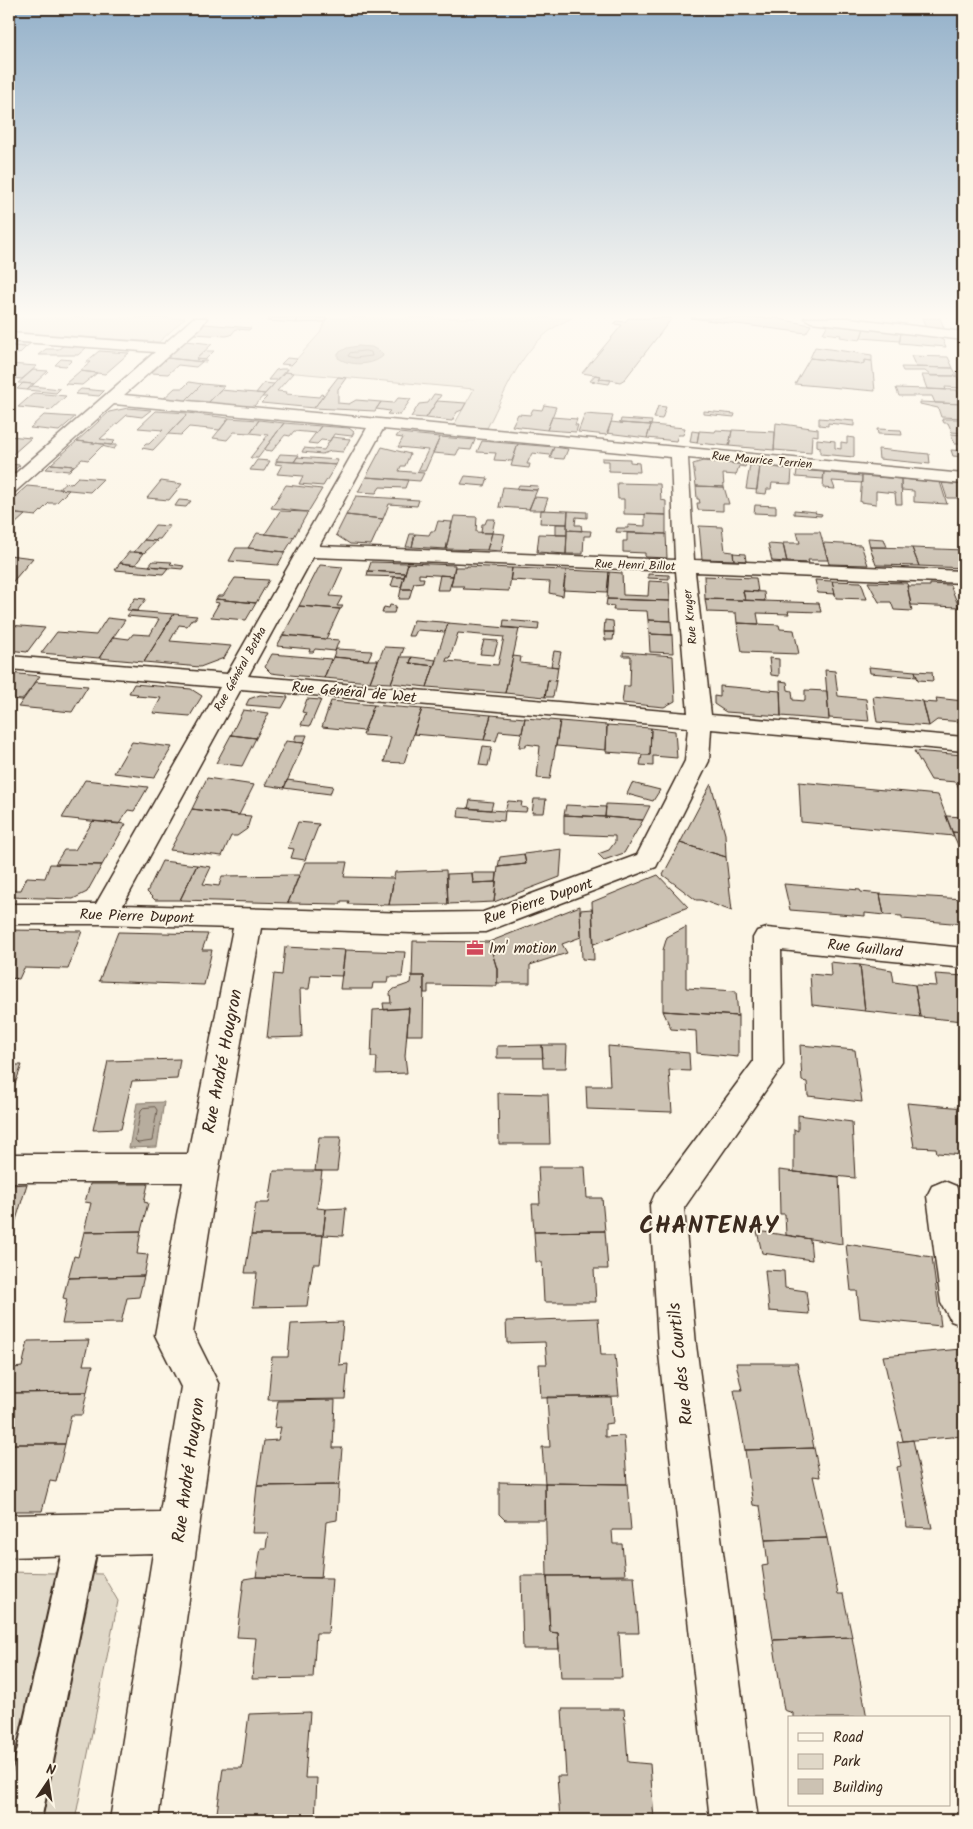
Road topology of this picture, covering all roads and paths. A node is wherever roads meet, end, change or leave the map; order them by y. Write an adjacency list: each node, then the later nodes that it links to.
1 (106, 403): 6 (street)
2 (157, 403): 3 (street, Rue Maurice Terrien)
3 (377, 424): 4 (street, Rue Maurice Terrien); 7 (street, Rue Général Botha)
4 (679, 452): 5 (street, Rue Maurice Terrien); 8 (street, Rue Kruger)
5 (964, 479)
6 (9, 488)
7 (307, 551): 8 (street, Rue Henri Billot); 11 (street, Rue Général Botha)
8 (685, 567): 9 (street, Rue Henri Billot); 12 (street, Rue Kruger)
9 (964, 577)
10 (9, 662): 11 (street, Rue Général de Wet)
11 (233, 681): 12 (street, Rue Général de Wet); 15 (street, Rue Général Botha)
12 (700, 722): 13 (street); 16 (street, Rue Pierre Dupont)
13 (964, 744)
14 (9, 914): 15 (street, Rue Pierre Dupont)
15 (104, 914): 16 (street, Rue Pierre Dupont)
16 (249, 919): 20 (street, Rue André Hougron)
17 (767, 938): 18 (street, Rue Guillard); 28 (street, Rue des Courtils)
18 (964, 958)
19 (9, 1168): 20 (street)
20 (202, 1168): 23 (street, Rue André Hougron)
21 (944, 1196): 22 (street)
22 (964, 1309)
23 (179, 1532): 24 (street); 27 (street, Rue André Hougron)
24 (83, 1534): 25 (street); 26 (lane)
25 (9, 1536)
26 (21, 1820)
27 (134, 1820)
28 (734, 1820)

